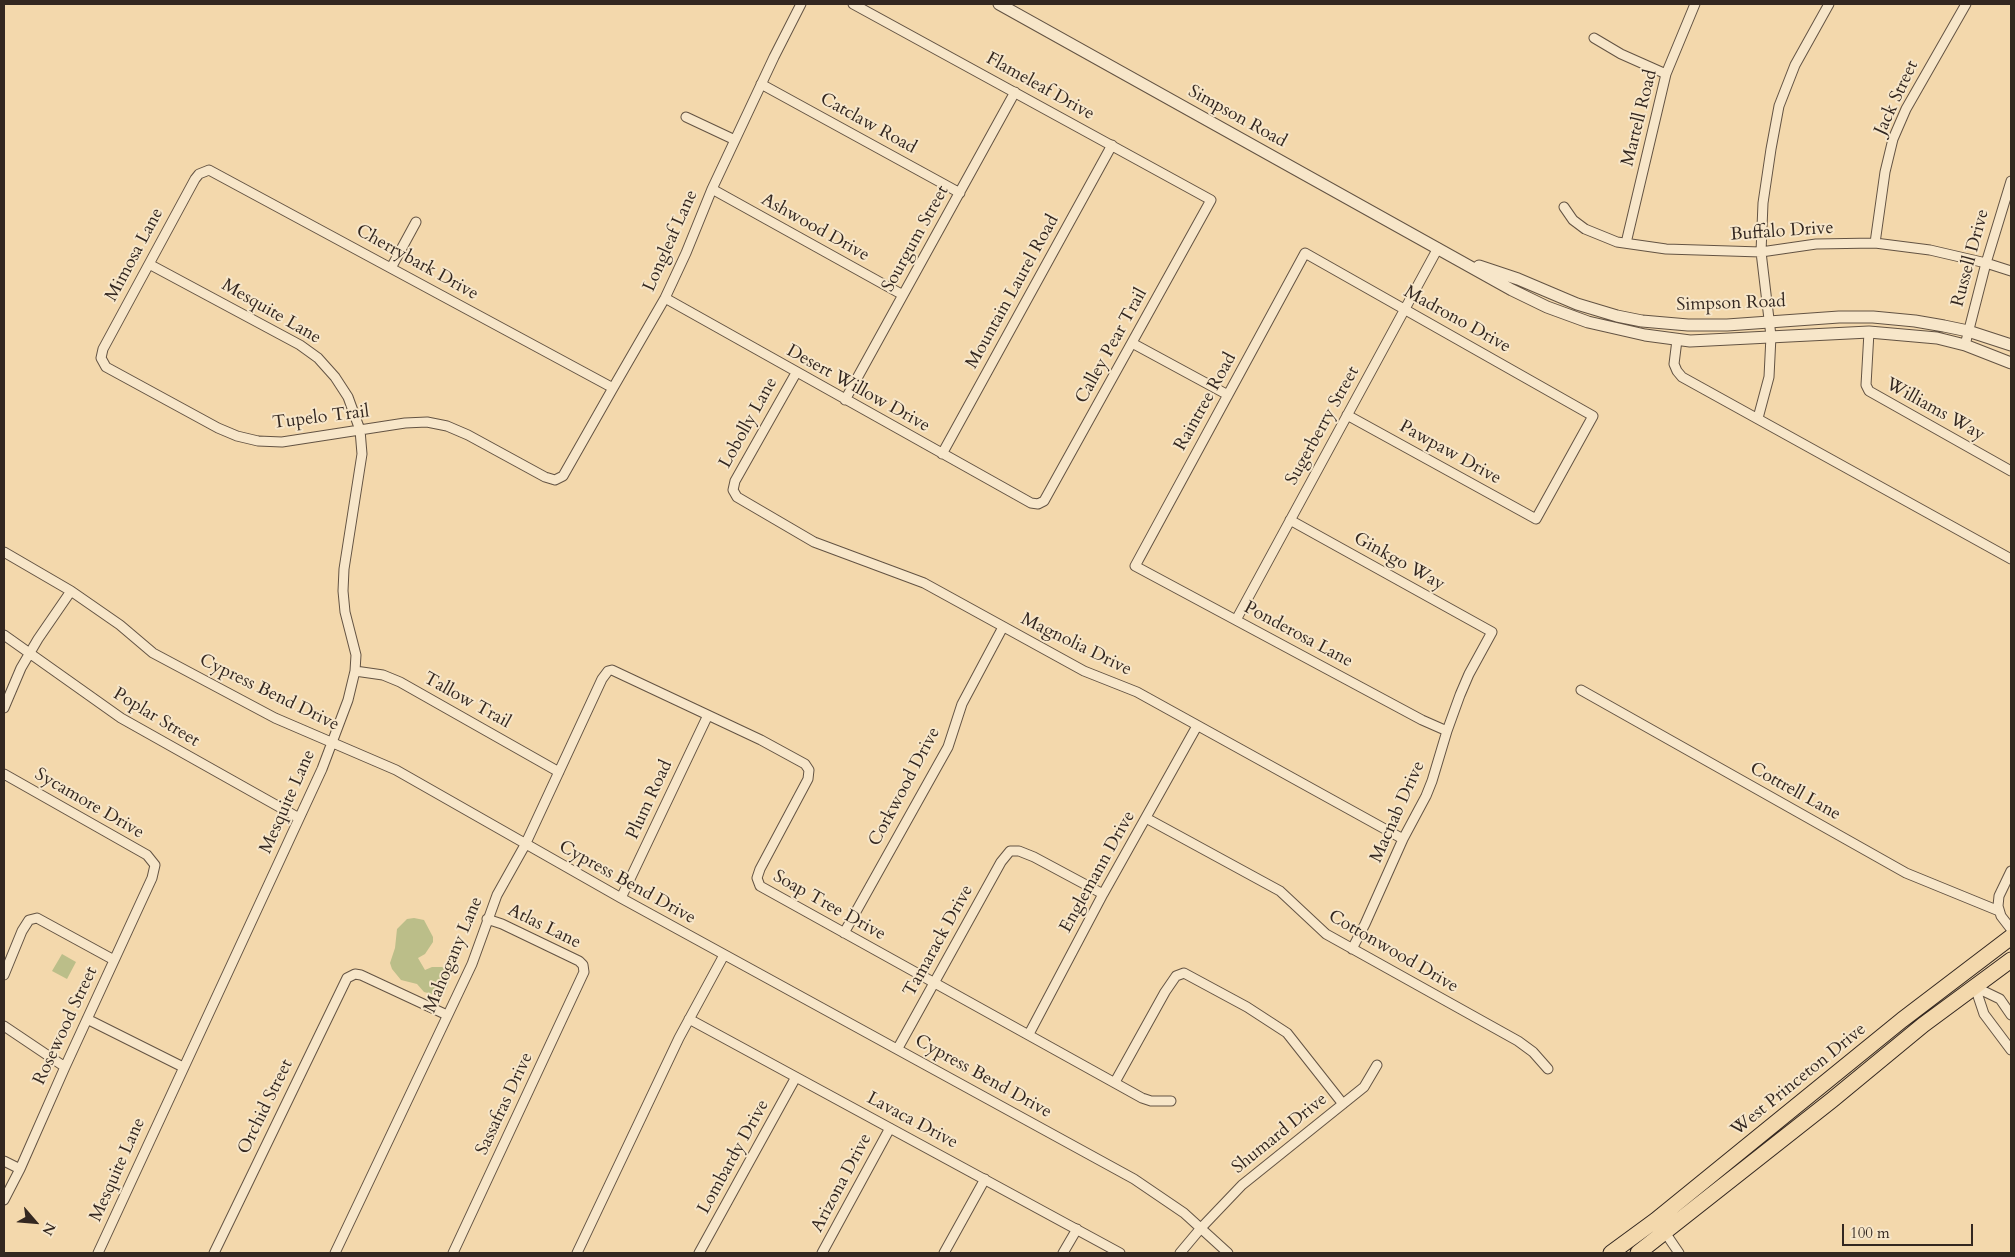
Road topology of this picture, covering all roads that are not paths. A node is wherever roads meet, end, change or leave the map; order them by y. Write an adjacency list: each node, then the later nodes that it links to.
1 (801, 4): 9 (street, Longleaf Lane)
2 (853, 4): 10 (street, Flameleaf Drive)
3 (999, 4): 23 (street, Simpson Road)
4 (1694, 4): 8 (street, Martell Road)
5 (1829, 4): 24 (street)
6 (1966, 4): 22 (street, Jack Street)
7 (1594, 38): 8 (street)
8 (1666, 74): 21 (street, Martell Road)
9 (761, 84): 12 (street, Longleaf Lane); 17 (street, Catclaw Road)
10 (1015, 92): 13 (street, Flameleaf Drive); 17 (street, Sourgum Street)
11 (686, 118): 12 (street)
12 (735, 140): 16 (street, Longleaf Lane)
13 (1112, 145): 18 (street, Flameleaf Drive); 51 (street, Mountain Laurel Road)
14 (204, 171): 28 (street, Mimosa Lane); 29 (street, Cherrybark Drive)
15 (2011, 181): 27 (street, Russell Drive)
16 (712, 189): 31 (street, Ashwood Drive); 32 (street, Longleaf Lane)
17 (960, 193): 31 (street, Sourgum Street)
18 (1211, 200): 39 (street, Calley Pear Trail)
19 (1564, 207): 21 (street, Buffalo Drive)
20 (416, 222): 29 (street)
21 (1626, 243): 24 (street, Buffalo Drive)
22 (1875, 244): 24 (street, Buffalo Drive); 27 (street, Buffalo Drive)
23 (1438, 248): 26 (street, Simpson Road); 33 (street, Sugerberry Street)
24 (1761, 252): 34 (street)
25 (1305, 253): 33 (street, Madrono Drive); 46 (street, Raintree Road)
26 (1459, 260): 34 (street, Simpson Road); 38 (street, Simpson Road)
27 (1986, 263): 30 (street, Buffalo Drive); 35 (street, Russell Drive)
28 (149, 264): 42 (street, Mimosa Lane); 50 (street, Mesquite Lane)
29 (391, 268): 45 (street, Cherrybark Drive)
30 (2011, 271)
31 (903, 295): 47 (street, Sourgum Street)
32 (665, 298): 44 (street, Desert Willow Drive); 45 (street, Longleaf Lane)
33 (1405, 310): 48 (street, Sugerberry Street); 56 (street, Madrono Drive)
34 (1769, 322): 35 (street, Simpson Road); 37 (street)
35 (1968, 331): 40 (street, Russell Drive); 41 (street, Simpson Road)
36 (1869, 332): 37 (street, Simpson Road); 40 (street, Simpson Road); 52 (street, Williams Way)
37 (1771, 336): 38 (street, Simpson Road); 49 (street)
38 (1676, 340): 49 (street, Simpson Road)
39 (1132, 343): 46 (street); 55 (street, Calley Pear Trail)
40 (1965, 345): 43 (street, Simpson Road)
41 (2011, 345)
42 (101, 358): 50 (street, Tupelo Trail)
43 (2011, 363)
44 (796, 373): 47 (street, Desert Willow Drive); 54 (street, Lobolly Lane)
45 (613, 388): 53 (street, Longleaf Lane)
46 (1228, 395): 60 (street, Raintree Road)
47 (845, 400): 51 (street, Desert Willow Drive)
48 (1347, 415): 56 (street, Pawpaw Drive); 57 (street, Sugerberry Street)
49 (1758, 418): 59 (street, Simpson Road)
50 (360, 430): 53 (street, Tupelo Trail); 67 (street, Mesquite Lane)
51 (942, 454): 55 (street, Desert Willow Drive)
52 (2011, 471)
53 (555, 480)
54 (733, 490): 63 (street, Magnolia Drive)
55 (1038, 504)
56 (1536, 519)
57 (1290, 520): 62 (street, Sugerberry Street); 64 (street, Ginkgo Way)
58 (4, 552): 61 (street, Cypress Bend Drive)
59 (2011, 559)
60 (1135, 566): 62 (street, Ponderosa Lane)
61 (71, 591): 66 (street); 74 (street, Cypress Bend Drive)
62 (1236, 620): 73 (street, Ponderosa Lane)
63 (1003, 627): 72 (street, Magnolia Drive); 88 (street, Corkwood Drive)
64 (1492, 632): 73 (street, Macnab Drive)
65 (4, 634): 66 (street, Poplar Street)
66 (30, 652): 70 (street); 77 (street, Poplar Street)
67 (355, 671): 74 (street, Mesquite Lane); 75 (street, Tallow Trail)
68 (608, 671): 71 (street, Soap Tree Drive); 75 (street, Mahogany Lane)
69 (1581, 690): 85 (street, Cottrell Lane)
70 (4, 708)
71 (708, 715): 84 (street, Plum Road); 88 (street, Soap Tree Drive)
72 (1197, 726): 78 (street, Englemann Drive); 79 (street, Magnolia Drive)
73 (1447, 731): 79 (street, Macnab Drive)
74 (331, 742): 77 (street, Mesquite Lane); 80 (street, Cypress Bend Drive)
75 (558, 772): 80 (street, Mahogany Lane)
76 (4, 774): 81 (street, Sycamore Drive)
77 (299, 818): 108 (street, Mesquite Lane)
78 (1146, 818): 83 (street, Englemann Drive); 90 (street, Cottonwood Drive)
79 (1403, 839): 90 (street, Macnab Drive)
80 (525, 845): 84 (street, Cypress Bend Drive); 86 (street, Mahogany Lane)
81 (155, 865): 92 (street, Rosewood Street)
82 (2011, 872): 85 (street)
83 (1103, 894): 96 (street, Tamarack Drive); 103 (street, Englemann Drive)
84 (621, 898): 91 (street, Cypress Bend Drive)
85 (1999, 911): 87 (street)
86 (488, 919): 94 (street, Atlas Lane); 99 (street, Mahogany Lane)
87 (2011, 929)
88 (844, 933): 96 (street, Soap Tree Drive)
89 (2011, 938): 119 (highway, West Princeton Drive)
90 (1352, 949): 109 (street, Cottonwood Drive)
91 (724, 955): 101 (street); 104 (street, Cypress Bend Drive)
92 (114, 960): 95 (street); 100 (street, Rosewood Street)
93 (2011, 960): 97 (highway, West Princeton Drive)
94 (584, 968): 126 (street, Sassafras Drive)
95 (4, 975)
96 (935, 983): 103 (street, Soap Tree Drive); 104 (street, Tamarack Drive)
97 (1976, 987): 98 (street); 105 (street); 122 (highway, West Princeton Drive)
98 (2011, 1015)
99 (447, 1016): 124 (street, Orchid Street); 125 (street, Mahogany Lane)
100 (87, 1019): 107 (street, Rosewood Street); 108 (street)
101 (689, 1019): 110 (street, Lavaca Drive); 127 (street)
102 (4, 1026): 107 (street)
103 (1029, 1034): 111 (street, Soap Tree Drive)
104 (898, 1048): 120 (street, Cypress Bend Drive)
105 (2011, 1050)
106 (1377, 1065): 113 (street, Shumard Drive)
107 (64, 1067): 116 (street, Rosewood Street)
108 (183, 1067): 123 (street, Mesquite Lane)
109 (1548, 1069)
110 (796, 1077): 114 (street, Lavaca Drive); 128 (street, Lombardy Drive)
111 (1115, 1082): 112 (street, Soap Tree Drive); 113 (street)
112 (1171, 1101)
113 (1343, 1104): 120 (street, Shumard Drive)
114 (890, 1128): 117 (street, Lavaca Drive); 129 (street, Arizona Drive)
115 (4, 1161): 116 (street)
116 (20, 1169): 118 (street, Rosewood Street)
117 (985, 1179): 121 (street, Lavaca Drive); 130 (street)
118 (4, 1200)
119 (1656, 1220): 122 (street); 135 (highway, West Princeton Drive)
120 (1201, 1228): 133 (street, Shumard Drive); 134 (street, Cypress Bend Drive)
121 (1077, 1229): 131 (street); 132 (street, Lavaca Drive)
122 (1666, 1233): 136 (highway, West Princeton Drive); 137 (street)
123 (98, 1253)
124 (214, 1253)
125 (335, 1253)
126 (453, 1253)
127 (577, 1253)
128 (700, 1253)
129 (822, 1253)
130 (944, 1253)
131 (1064, 1253)
132 (1120, 1253)
133 (1180, 1253)
134 (1228, 1253)
135 (1611, 1253)
136 (1638, 1253)
137 (1679, 1253)

